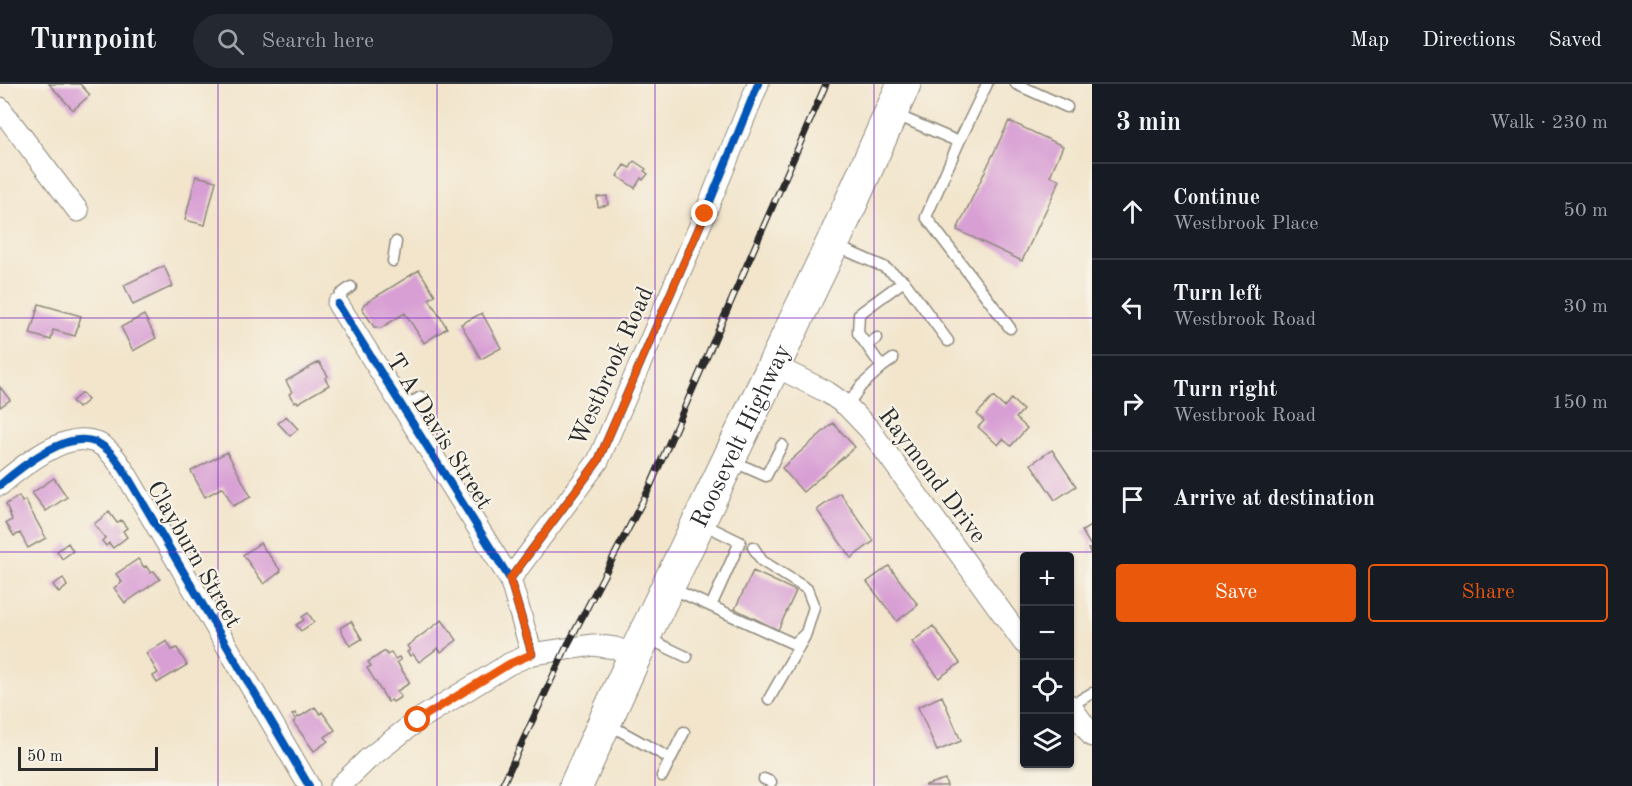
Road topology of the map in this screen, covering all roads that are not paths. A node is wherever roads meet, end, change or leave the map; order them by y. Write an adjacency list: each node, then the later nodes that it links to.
1 (758, 84): 29 (street, Westbrook Road)
2 (987, 84): 7 (lane)
3 (1016, 84): 5 (lane)
4 (898, 98): 7 (lane); 10 (main road, Roosevelt Highway)
5 (1067, 107)
6 (0, 108): 8 (street)
7 (959, 142): 14 (lane)
8 (78, 211)
9 (396, 242): 11 (lane)
10 (832, 244): 12 (lane); 19 (main road, Roosevelt Highway)
11 (393, 261)
12 (904, 281): 16 (lane); 17 (lane)
13 (345, 296): 23 (street, T A Davis Street)
14 (1010, 328)
15 (878, 338): 17 (lane)
16 (948, 341)
17 (867, 345): 20 (lane)
18 (892, 359): 20 (lane)
19 (775, 366): 22 (street, Raymond Drive); 25 (main road, Roosevelt Highway)
20 (882, 367): 22 (lane)
21 (421, 397): 23 (lane)
22 (834, 400): 33 (street, Raymond Drive)
23 (402, 408): 29 (street, T A Davis Street)
24 (782, 445): 25 (lane)
25 (730, 460): 27 (main road, Roosevelt Highway)
26 (0, 484): 46 (street, Clayburn Street)
27 (700, 522): 30 (main road, Roosevelt Highway); 31 (lane)
28 (753, 548): 32 (lane)
29 (510, 579): 35 (street)
30 (668, 586): 31 (lane); 34 (main road, Roosevelt Highway)
31 (711, 606): 32 (lane)
32 (806, 633): 38 (lane)
33 (1020, 637)
34 (640, 646): 35 (street); 36 (lane); 41 (main road, Roosevelt Highway)
35 (532, 654): 47 (street)
36 (687, 657)
37 (1092, 693): 39 (lane)
38 (769, 699)
39 (1074, 704)
40 (1074, 711): 43 (street)
41 (606, 723): 44 (lane); 48 (main road, Roosevelt Highway)
42 (684, 732): 44 (lane)
43 (1092, 736)
44 (671, 759): 45 (lane)
45 (662, 776)
46 (309, 786)
47 (340, 786)
48 (576, 786)

